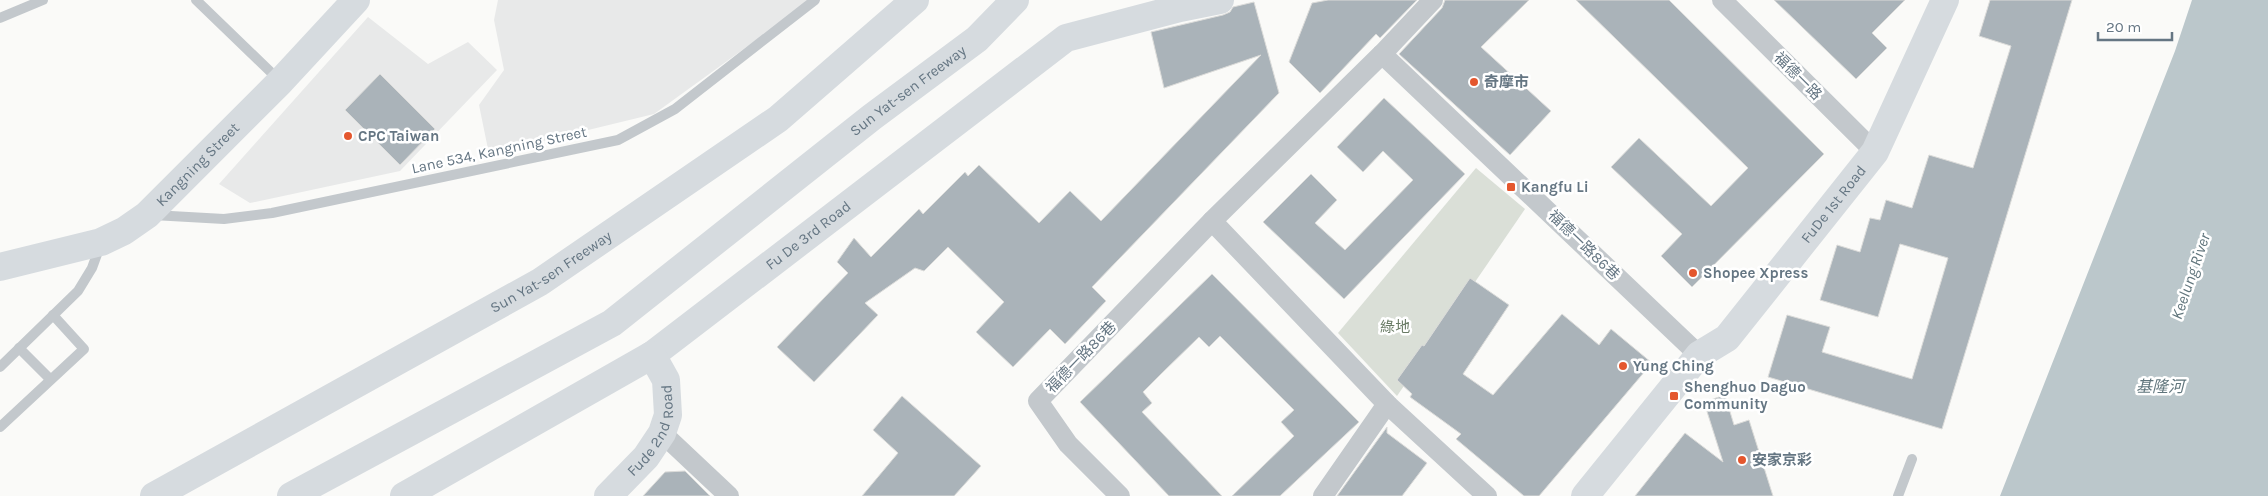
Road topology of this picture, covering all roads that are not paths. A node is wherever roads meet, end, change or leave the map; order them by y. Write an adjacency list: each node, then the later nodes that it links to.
1 (44, 0): 12 (lane)
2 (196, 0): 15 (lane)
3 (356, 0): 15 (main road, Kangning Street)
4 (815, 0): 17 (lane, Lane 534, Kangning Street)
5 (915, 0): 31 (main road, Sun Yat-sen Freeway)
6 (1015, 0): 13 (main road, Sun Yat-sen Freeway)
7 (1033, 0): 13 (main road)
8 (1220, 0): 24 (main road, Fu De 3rd Road)
9 (1433, 0): 14 (street, 福德一路86巷)
10 (1722, 0): 16 (street, 福德一路)
11 (1945, 0): 16 (main road, FuDe 1st Road)
12 (0, 18)
13 (977, 39): 32 (main road, Sun Yat-sen Freeway)
14 (1382, 54): 18 (street, 福德一路86巷); 23 (street, 福德一路86巷)
15 (280, 82): 17 (main road, Kangning Street)
16 (1875, 152): 23 (main road, FuDe 1st Road)
17 (147, 215): 19 (main road, Kangning Street)
18 (1212, 221): 27 (street); 36 (street, 福德一路86巷)
19 (101, 242): 20 (main road, Kangning Street); 21 (lane)
20 (0, 267)
21 (53, 315): 22 (lane); 26 (lane)
22 (19, 348): 25 (lane); 26 (lane)
23 (1699, 354): 39 (main road, FuDe 1st Road)
24 (652, 355): 29 (main road, Fude 2nd Road); 33 (main road, Fu De 3rd Road)
25 (0, 367)
26 (50, 379): 28 (lane)
27 (1387, 404): 37 (street); 38 (street)
28 (0, 427)
29 (662, 433): 34 (main road, Fude 2nd Road); 35 (street)
30 (1912, 459): 40 (lane)
31 (154, 496)
32 (291, 496)
33 (404, 496)
34 (608, 496)
35 (729, 496)
36 (1120, 496)
37 (1323, 496)
38 (1487, 496)
39 (1585, 496)
40 (1898, 496)

